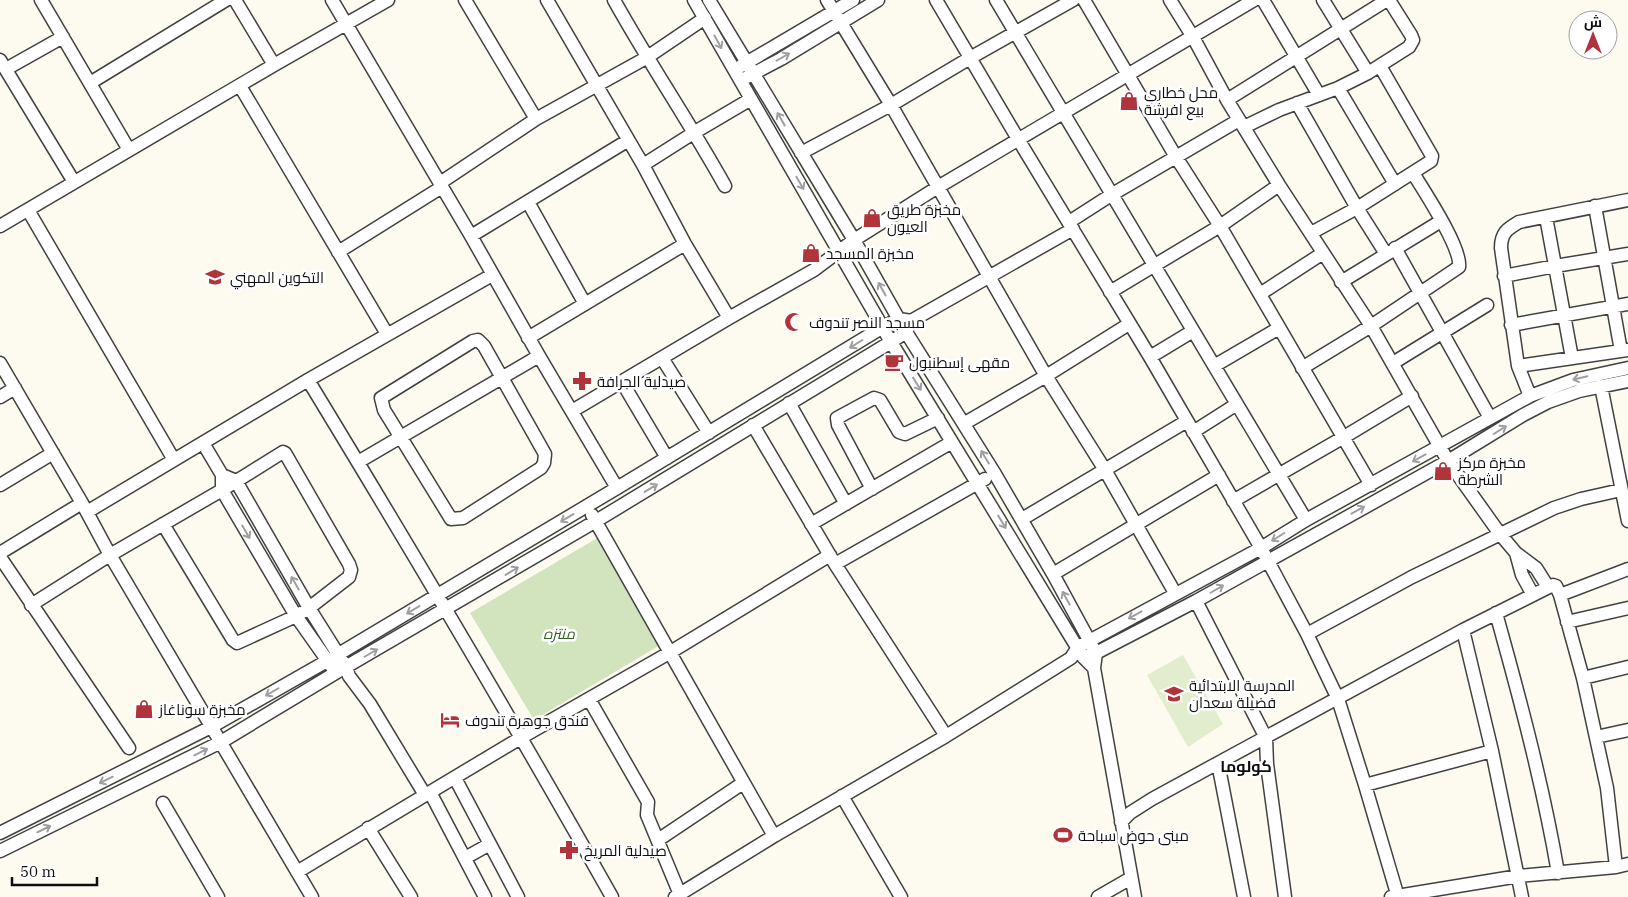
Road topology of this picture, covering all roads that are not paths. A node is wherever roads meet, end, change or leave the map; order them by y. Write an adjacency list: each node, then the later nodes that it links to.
1 (41, 0): 29 (street)
2 (226, 0): 41 (street)
3 (235, 0): 35 (street)
4 (332, 0): 26 (street)
5 (388, 0): 26 (street)
6 (465, 0): 51 (street)
7 (547, 0): 42 (street)
8 (614, 0): 32 (street)
9 (694, 0): 25 (street)
10 (709, 0): 37 (street)
11 (827, 0): 24 (street)
12 (853, 0): 24 (street)
13 (878, 0): 24 (street)
14 (936, 0): 33 (street)
15 (996, 0): 28 (street)
16 (1072, 0): 28 (street)
17 (1084, 0): 40 (street)
18 (1170, 0): 30 (street)
19 (1254, 0): 23 (street)
20 (1263, 0): 31 (street)
21 (1323, 0): 27 (street)
22 (1388, 0): 27 (street); 36 (street)
23 (1237, 4): 30 (street)
24 (837, 17): 37 (street); 49 (street)
25 (705, 18): 32 (street); 39 (street, one-way to 39)
26 (346, 24): 35 (street); 63 (street)
27 (1342, 29): 31 (street); 38 (street)
28 (1016, 33): 33 (street); 50 (street)
29 (62, 37): 34 (street); 41 (street)
30 (1193, 37): 40 (street); 47 (street)
31 (1297, 56): 45 (street); 47 (street)
32 (646, 58): 42 (street); 53 (street)
33 (970, 58): 49 (street); 54 (street)
34 (3, 64): 61 (street)
35 (274, 65): 43 (street)
36 (1380, 66): 38 (street); 60 (street)
37 (750, 68): 39 (street); 57 (street, one-way to 37)
38 (1368, 73): 44 (street)
39 (737, 75): 46 (street)
40 (1128, 75): 50 (street); 58 (street)
41 (90, 83): 56 (street)
42 (596, 84): 51 (street); 55 (street)
43 (240, 86): 56 (street); 84 (street)
44 (1338, 88): 45 (street); 62 (street)
45 (1320, 95): 48 (street)
46 (751, 99): 53 (street); 82 (street, one-way to 82)
47 (1227, 100): 52 (street)
48 (1297, 103): 52 (street); 71 (street)
49 (891, 105): 57 (street); 66 (street)
50 (1063, 113): 54 (street); 67 (street)
51 (536, 119): 63 (street)
52 (1242, 123): 58 (street); 64 (street)
53 (695, 132): 59 (street); 65 (street)
54 (1018, 139): 66 (street); 75 (street)
55 (628, 141): 59 (street); 69 (street)
56 (129, 150): 61 (street)
57 (800, 153): 80 (street)
58 (1176, 158): 67 (street); 77 (street)
59 (643, 165): 81 (street)
60 (1413, 173): 62 (street); 74 (street)
61 (74, 182): 72 (street)
62 (1395, 184): 71 (street)
63 (441, 185): 79 (street); 84 (street)
64 (1279, 185): 77 (street); 78 (street)
65 (725, 186)
66 (938, 187): 80 (street); 91 (street)
67 (1111, 195): 75 (street); 88 (street)
68 (1628, 200): 70 (street)
69 (528, 202): 79 (street); 97 (street)
70 (1595, 206): 73 (street); 87 (street)
71 (1357, 208): 78 (street); 83 (street)
72 (28, 210): 76 (street); 153 (street)
73 (1546, 216): 89 (street); 92 (street)
74 (1441, 221): 83 (street); 95 (street)
75 (1071, 225): 91 (street); 94 (street)
76 (0, 226)
77 (1220, 226): 88 (street); 96 (street)
78 (1311, 233): 85 (street)
79 (472, 236): 90 (street)
80 (854, 240): 82 (street); 103 (street, one-way to 80)
81 (685, 244): 97 (street); 102 (street)
82 (839, 251): 102 (street); 107 (street)
83 (1390, 251): 93 (street); 95 (street)
84 (338, 252): 111 (street)
85 (1323, 252): 93 (street); 96 (street)
86 (1628, 254): 87 (street)
87 (1604, 258): 89 (street); 100 (street)
88 (1154, 266): 94 (street); 109 (street)
89 (1555, 266): 92 (street); 101 (street)
90 (492, 275): 111 (street); 112 (street)
91 (989, 276): 103 (street); 125 (street)
92 (1504, 276): 105 (street)
93 (1341, 282): 106 (street)
94 (1110, 292): 104 (street)
95 (1421, 293): 106 (street); 110 (street)
96 (1260, 294): 108 (street)
97 (586, 304): 112 (street)
98 (1628, 304): 100 (street)
99 (1487, 305): 110 (street)
100 (1614, 307): 101 (street); 114 (street)
101 (1564, 316): 105 (street); 118 (street)
102 (729, 318): 117 (street)
103 (905, 324): 107 (street); 113 (street); 142 (street)
104 (1129, 324): 116 (street); 125 (street)
105 (1511, 325): 122 (street)
106 (1371, 326): 120 (street); 123 (street)
107 (883, 327): 113 (street); 135 (street, one-way to 135)
108 (1279, 328): 121 (street); 123 (street)
109 (1193, 331): 116 (street); 121 (street)
110 (1442, 332): 120 (street); 141 (street)
111 (387, 334): 127 (street)
112 (528, 338): 115 (street)
113 (890, 342): 136 (street); 140 (street, one-way to 140)
114 (1624, 351): 118 (street)
115 (539, 356): 126 (street); 138 (street)
116 (1150, 357): 144 (street)
117 (662, 358): 129 (street); 145 (street)
118 (1572, 358): 122 (street)
119 (0, 363): 131 (street)
120 (1393, 363): 132 (street)
121 (1214, 366): 137 (street)
122 (1518, 366): 133 (street)
123 (1302, 368): 146 (street)
124 (1628, 368): 133 (street, one-way to 133)
125 (1046, 376): 142 (street); 156 (street)
126 (501, 379): 147 (street); 147 (street); 147 (street)
127 (308, 380): 149 (street); 155 (street)
128 (1628, 381): 130 (street)
129 (622, 382): 138 (street); 152 (street)
130 (1601, 386): 154 (street, one-way to 130); 168 (street)
131 (15, 388): 134 (street); 151 (street)
132 (1412, 396): 146 (street); 150 (street)
133 (1530, 396): 141 (street)
134 (0, 397)
135 (763, 400): 139 (street); 145 (street)
136 (789, 403): 139 (street); 170 (street)
137 (1237, 404): 144 (street); 158 (street)
138 (572, 411): 165 (street)
139 (772, 414): 143 (street)
140 (938, 418): 148 (street); 166 (street)
141 (1490, 418): 150 (street)
142 (965, 423): 157 (street, one-way to 142)
143 (753, 426): 175 (street, one-way to 143); 178 (street)
144 (1190, 426): 156 (street); 160 (street)
145 (709, 433): 152 (street)
146 (1344, 437): 158 (street); 164 (street)
147 (401, 438): 155 (street)
148 (952, 442): 162 (street); 166 (street)
149 (203, 443): 153 (street); 159 (street)
150 (1440, 446): 154 (street); 164 (street, one-way to 164)
151 (53, 453): 163 (street); 172 (street)
152 (667, 458): 165 (street)
153 (174, 460): 172 (street)
154 (1448, 461): 180 (street); 186 (street, one-way to 154)
155 (358, 462): 193 (street)
156 (1105, 470): 173 (street); 179 (street)
157 (995, 474): 162 (street); 173 (street)
158 (1279, 474): 169 (street); 174 (street)
159 (222, 475): 161 (street); 167 (street)
160 (1219, 475): 169 (street); 179 (street)
161 (236, 481): 167 (street); 196 (street, one-way to 161); 196 (street)
162 (978, 483): 185 (street); 207 (street, one-way to 207)
163 (0, 485)
164 (1370, 485): 174 (street)
165 (617, 488): 171 (street)
166 (872, 489): 170 (street)
167 (222, 490): 177 (street); 200 (street, one-way to 200)
168 (1621, 490): 176 (street); 180 (street)
169 (1233, 500): 181 (street)
170 (846, 504): 178 (street)
171 (586, 506): 175 (street); 193 (street, one-way to 193)
172 (84, 508): 183 (street); 184 (street)
173 (1022, 519): 188 (street)
174 (1306, 520): 181 (street, one-way to 181)
175 (596, 522): 198 (street, one-way to 175); 205 (street)
176 (1628, 522)
177 (163, 524): 184 (street); 200 (street)
178 (812, 524): 185 (street)
179 (1137, 526): 188 (street); 190 (street)
180 (1500, 534): 182 (street); 203 (street)
181 (1260, 548): 186 (street); 190 (street)
182 (1516, 553): 189 (street); 191 (street)
183 (0, 555): 195 (street)
184 (110, 555): 195 (street); 215 (street)
185 (832, 560): 205 (street); 217 (street)
186 (1267, 561): 194 (street, one-way to 186); 203 (street)
187 (1628, 569): 192 (street)
188 (1053, 574): 204 (street, one-way to 188)
189 (1548, 587): 191 (street); 192 (street)
190 (1175, 593): 204 (street, one-way to 204)
191 (1533, 595): 199 (street)
192 (1560, 595): 201 (street)
193 (438, 596): 198 (street); 208 (street, one-way to 208)
194 (1196, 601): 206 (street); 220 (street)
195 (31, 605): 222 (street)
196 (309, 608): 200 (street); 208 (street)
197 (1628, 608): 201 (street)
198 (447, 610): 211 (street, one-way to 198); 218 (street)
199 (1496, 613): 202 (street); 241 (street)
200 (296, 616): 208 (street)
201 (1568, 622): 212 (street)
202 (1463, 630): 214 (street); 223 (street)
203 (1307, 634): 214 (street)
204 (1090, 640): 206 (street); 207 (street)
205 (669, 653): 213 (street); 226 (street)
206 (1096, 653): 207 (street); 209 (street)
207 (1077, 654): 209 (street); 217 (street)
208 (332, 658): 211 (street); 215 (street, one-way to 215)
209 (1094, 668): 231 (street)
210 (1628, 668): 212 (street)
211 (344, 672): 221 (street); 228 (street)
212 (1583, 678): 219 (street)
213 (588, 699): 218 (street); 235 (street)
214 (1338, 699): 220 (street); 227 (street)
215 (211, 727): 221 (street); 233 (street, one-way to 233)
216 (1628, 730): 219 (street)
217 (946, 736): 229 (street)
218 (522, 737): 225 (street); 250 (street)
219 (1596, 737): 239 (street)
220 (1266, 738): 224 (street); 255 (street)
221 (221, 742): 237 (street, one-way to 221); 240 (street)
222 (129, 748)
223 (1492, 751): 227 (street); 242 (street)
224 (1218, 763): 231 (street); 254 (street)
225 (455, 778): 228 (street); 236 (street)
226 (744, 783): 234 (street); 235 (street)
227 (1365, 785): 256 (street)
228 (428, 794): 232 (street); 238 (street)
229 (842, 796): 234 (street); 251 (street)
230 (163, 803): 245 (street)
231 (1121, 822): 243 (street)
232 (368, 828): 240 (street); 247 (street)
233 (0, 832)
234 (774, 836): 244 (street)
235 (658, 840): 244 (street)
236 (490, 844): 238 (street); 249 (street)
237 (0, 851)
238 (465, 858): 248 (street)
239 (1622, 865): 241 (street)
240 (297, 872): 246 (street)
241 (1558, 873): 242 (street)
242 (1519, 876): 256 (street); 257 (street)
243 (1131, 878): 252 (street); 253 (street)
244 (679, 896)
245 (218, 897)
246 (312, 897)
247 (411, 897)
248 (486, 897)
249 (518, 897)
250 (612, 897)
251 (901, 897)
252 (1098, 897)
253 (1135, 897)
254 (1244, 897)
255 (1285, 897)
256 (1395, 897)
257 (1522, 897)

